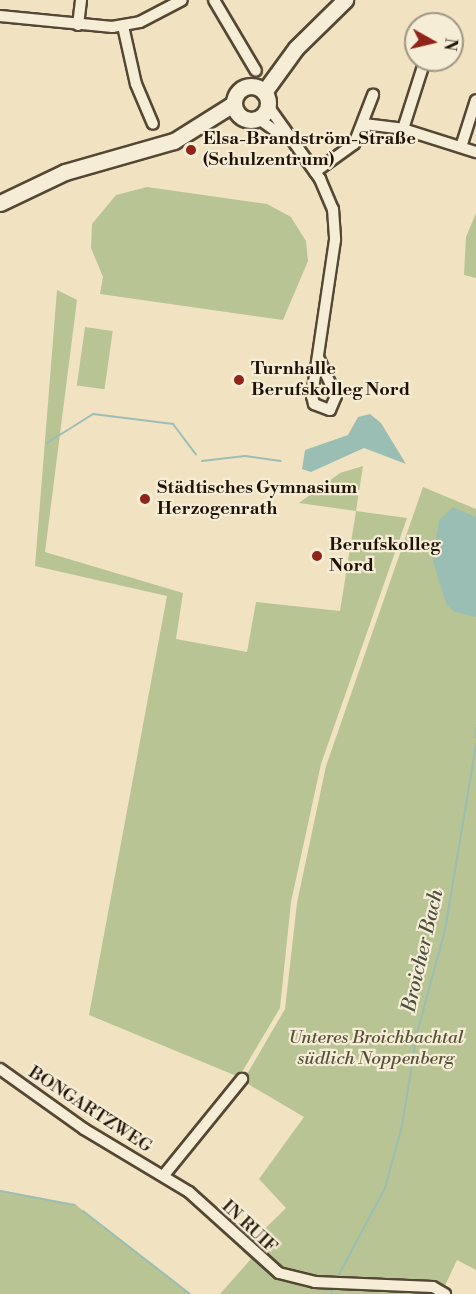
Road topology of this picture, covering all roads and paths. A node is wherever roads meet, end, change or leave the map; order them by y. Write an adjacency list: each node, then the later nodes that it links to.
1 (81, 0): 6 (street)
2 (182, 0): 7 (street)
3 (214, 0): 9 (street)
4 (345, 0): 9 (main road)
5 (0, 16): 6 (street)
6 (78, 25): 7 (street)
7 (123, 26): 15 (street)
8 (421, 72): 17 (street)
9 (261, 89): 12 (main road); 14 (main road); 19 (street)
10 (373, 95): 16 (street)
11 (476, 100): 20 (street)
12 (233, 104): 13 (main road); 18 (main road)
13 (241, 118): 14 (main road); 18 (main road)
14 (259, 119): 19 (street)
15 (153, 124)
16 (364, 124): 17 (street); 22 (street)
17 (403, 129): 20 (street)
18 (194, 131): 23 (main road)
19 (296, 147): 22 (street)
20 (461, 147): 21 (street)
21 (476, 152)
22 (315, 172): 24 (street)
23 (0, 203)
24 (319, 359)
25 (0, 1069): 27 (street, BONGARTZWEG)
26 (242, 1079): 27 (street)
27 (164, 1175): 28 (street, IN RUIF)
28 (445, 1293)

